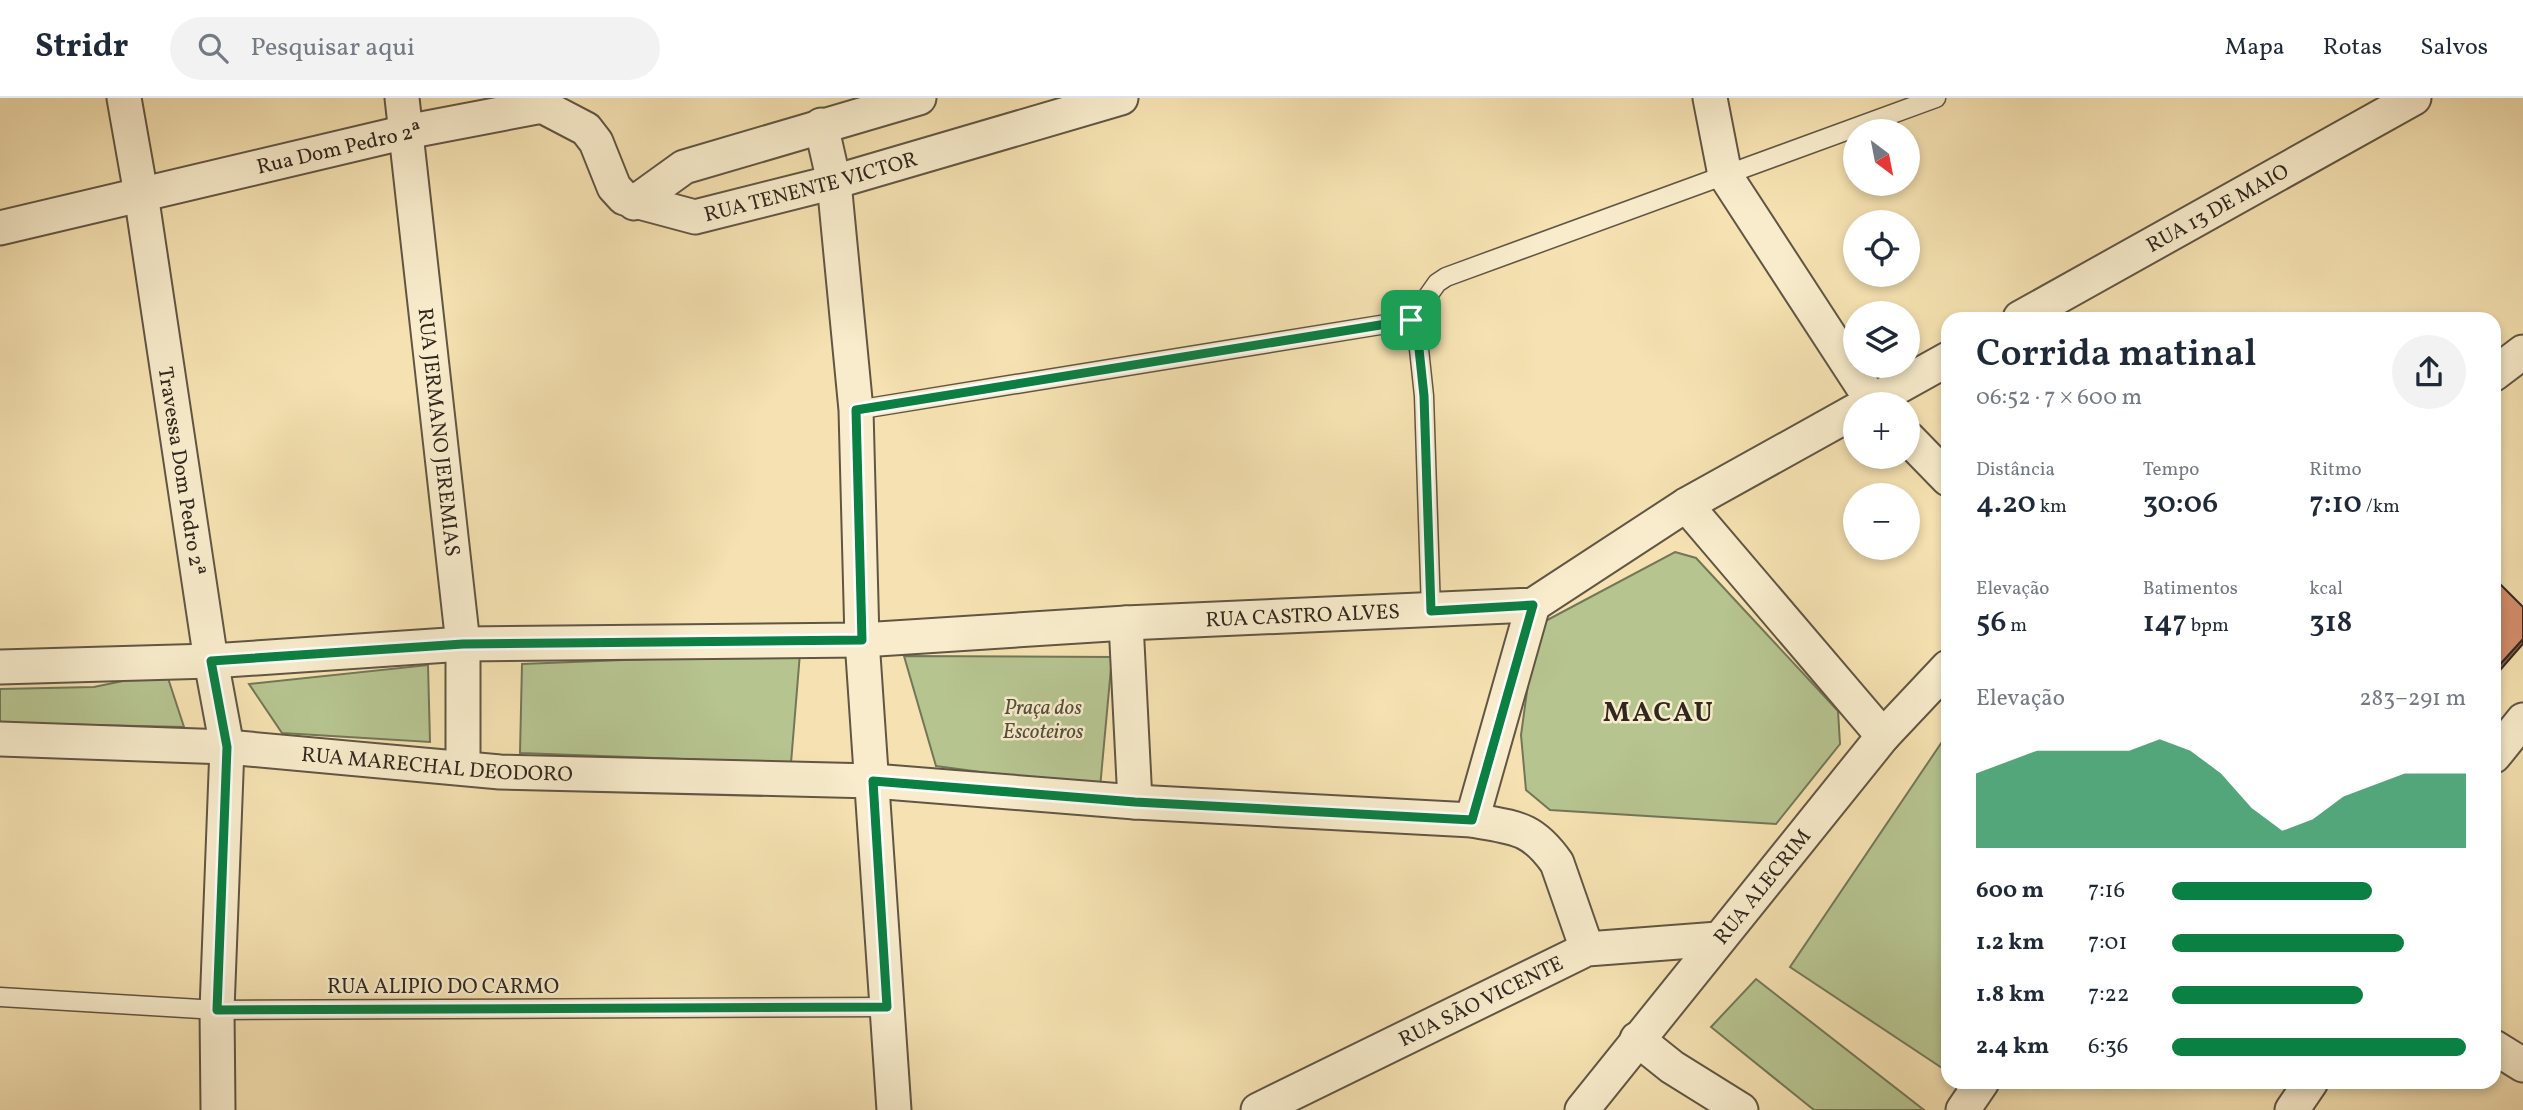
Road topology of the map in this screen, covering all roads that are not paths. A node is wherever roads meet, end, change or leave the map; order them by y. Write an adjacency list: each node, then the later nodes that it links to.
1 (124, 98): 12 (street, Travessa Dom Pedro 2ª)
2 (402, 98): 9 (street, RUA JERMANO JEREMIAS)
3 (919, 98): 8 (street)
4 (1121, 98): 11 (street, RUA TENENTE VICTOR)
5 (1710, 98): 10 (street)
6 (1936, 98): 10 (lane)
7 (2414, 98): 15 (street, RUA 13 DE MAIO)
8 (821, 125): 11 (street); 13 (street)
9 (407, 132): 12 (street, Rua Dom Pedro 2ª); 13 (street, Rua Dom Pedro 2ª); 31 (street, RUA JERMANO JEREMIAS)
10 (1725, 175): 16 (lane); 20 (street)
11 (834, 182): 13 (street, RUA TENENTE VICTOR); 22 (street)
12 (141, 194): 14 (street, Rua Dom Pedro 2ª); 32 (street, Travessa Dom Pedro 2ª)
13 (634, 202)
14 (0, 228)
15 (2031, 312)
16 (1411, 320): 22 (lane); 28 (lane)
17 (2523, 352): 19 (street)
18 (1941, 363): 21 (street)
19 (2501, 369)
20 (1859, 392)
21 (1890, 392)
22 (856, 410): 30 (street)
23 (1843, 418): 26 (street, RUA CASTRO ALVES)
24 (1920, 450): 25 (street)
25 (1941, 472)
26 (1686, 505): 27 (street, RUA CASTRO ALVES); 36 (street)
27 (1533, 605): 28 (street, RUA CASTRO ALVES); 43 (street)
28 (1431, 611): 29 (street, RUA CASTRO ALVES)
29 (1126, 623): 30 (street, RUA CASTRO ALVES); 42 (street)
30 (862, 640): 31 (street); 41 (street)
31 (463, 644): 32 (street); 40 (street, RUA JERMANO JEREMIAS)
32 (211, 661): 33 (street); 38 (street, Travessa Dom Pedro 2ª)
33 (0, 667)
34 (1941, 674): 36 (street, RUA ALECRIM)
35 (2523, 720): 39 (street)
36 (1883, 736): 44 (street, RUA ALECRIM)
37 (0, 739): 38 (street, RUA MARECHAL DEODORO)
38 (227, 747): 40 (street, RUA MARECHAL DEODORO); 48 (street, Travessa Dom Pedro 2ª)
39 (2501, 747)
40 (463, 768): 41 (street, RUA MARECHAL DEODORO)
41 (873, 781): 42 (street, RUA MARECHAL DEODORO); 47 (street)
42 (1135, 802): 43 (street, RUA MARECHAL DEODORO)
43 (1472, 820): 45 (street, RUA MARECHAL DEODORO)
44 (1718, 939): 45 (street, RUA SÃO VICENTE); 49 (street, RUA ALECRIM)
45 (1587, 949): 56 (street, RUA SÃO VICENTE)
46 (0, 997): 48 (lane, RUA ALIPIO DO CARMO)
47 (887, 1007): 48 (lane, RUA ALIPIO DO CARMO); 55 (street)
48 (217, 1010): 54 (street, Travessa Dom Pedro 2ª)
49 (1637, 1038): 57 (street, RUA ALECRIM); 58 (street)
50 (2501, 1051): 51 (street)
51 (2523, 1065)
52 (1977, 1089): 59 (street)
53 (2306, 1089): 60 (street)
54 (218, 1110)
55 (894, 1110)
56 (1258, 1110)
57 (1582, 1110)
58 (1741, 1110)
59 (1963, 1110)
60 (2292, 1110)

